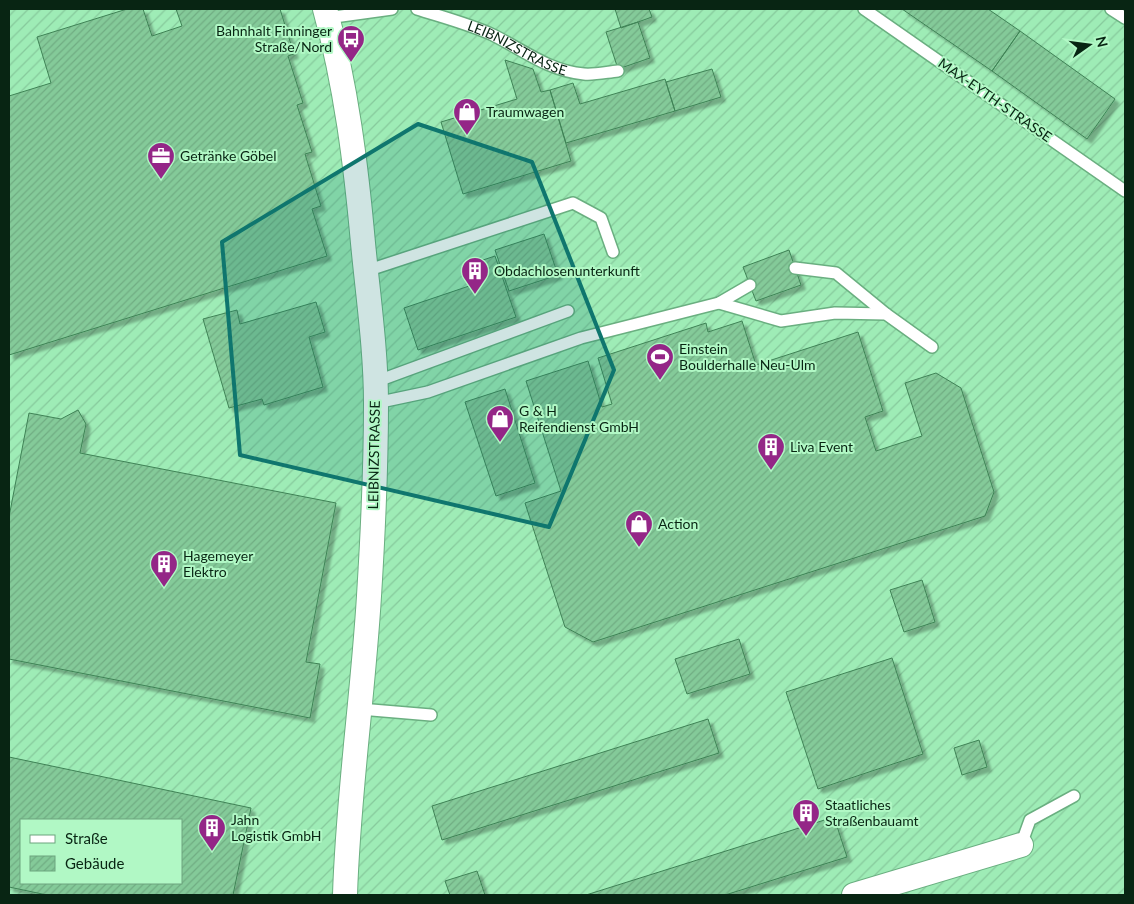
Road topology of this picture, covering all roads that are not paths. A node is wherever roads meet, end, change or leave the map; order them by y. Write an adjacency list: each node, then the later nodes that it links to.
1 (392, 9): 5 (lane, LEIBNIZSTRASSE)
2 (417, 9): 7 (lane, LEIBNIZSTRASSE)
3 (864, 9): 8 (lane, MAX-EYTH-STRASSE)
4 (1111, 9): 6 (lane)
5 (326, 13): 11 (street, LEIBNIZSTRASSE)
6 (1125, 18)
7 (618, 71)
8 (1125, 191)
9 (613, 252): 11 (lane)
10 (795, 268): 15 (lane)
11 (366, 271): 17 (street, LEIBNIZSTRASSE)
12 (750, 285): 13 (lane)
13 (719, 303): 15 (lane); 17 (lane)
14 (568, 311): 17 (lane)
15 (886, 314): 16 (lane)
16 (932, 347)
17 (375, 392): 18 (street, LEIBNIZSTRASSE)
18 (360, 709): 19 (lane); 22 (street, LEIBNIZSTRASSE)
19 (431, 714)
20 (1074, 796): 21 (lane)
21 (1021, 845): 23 (street)
22 (345, 895)
23 (854, 895)

